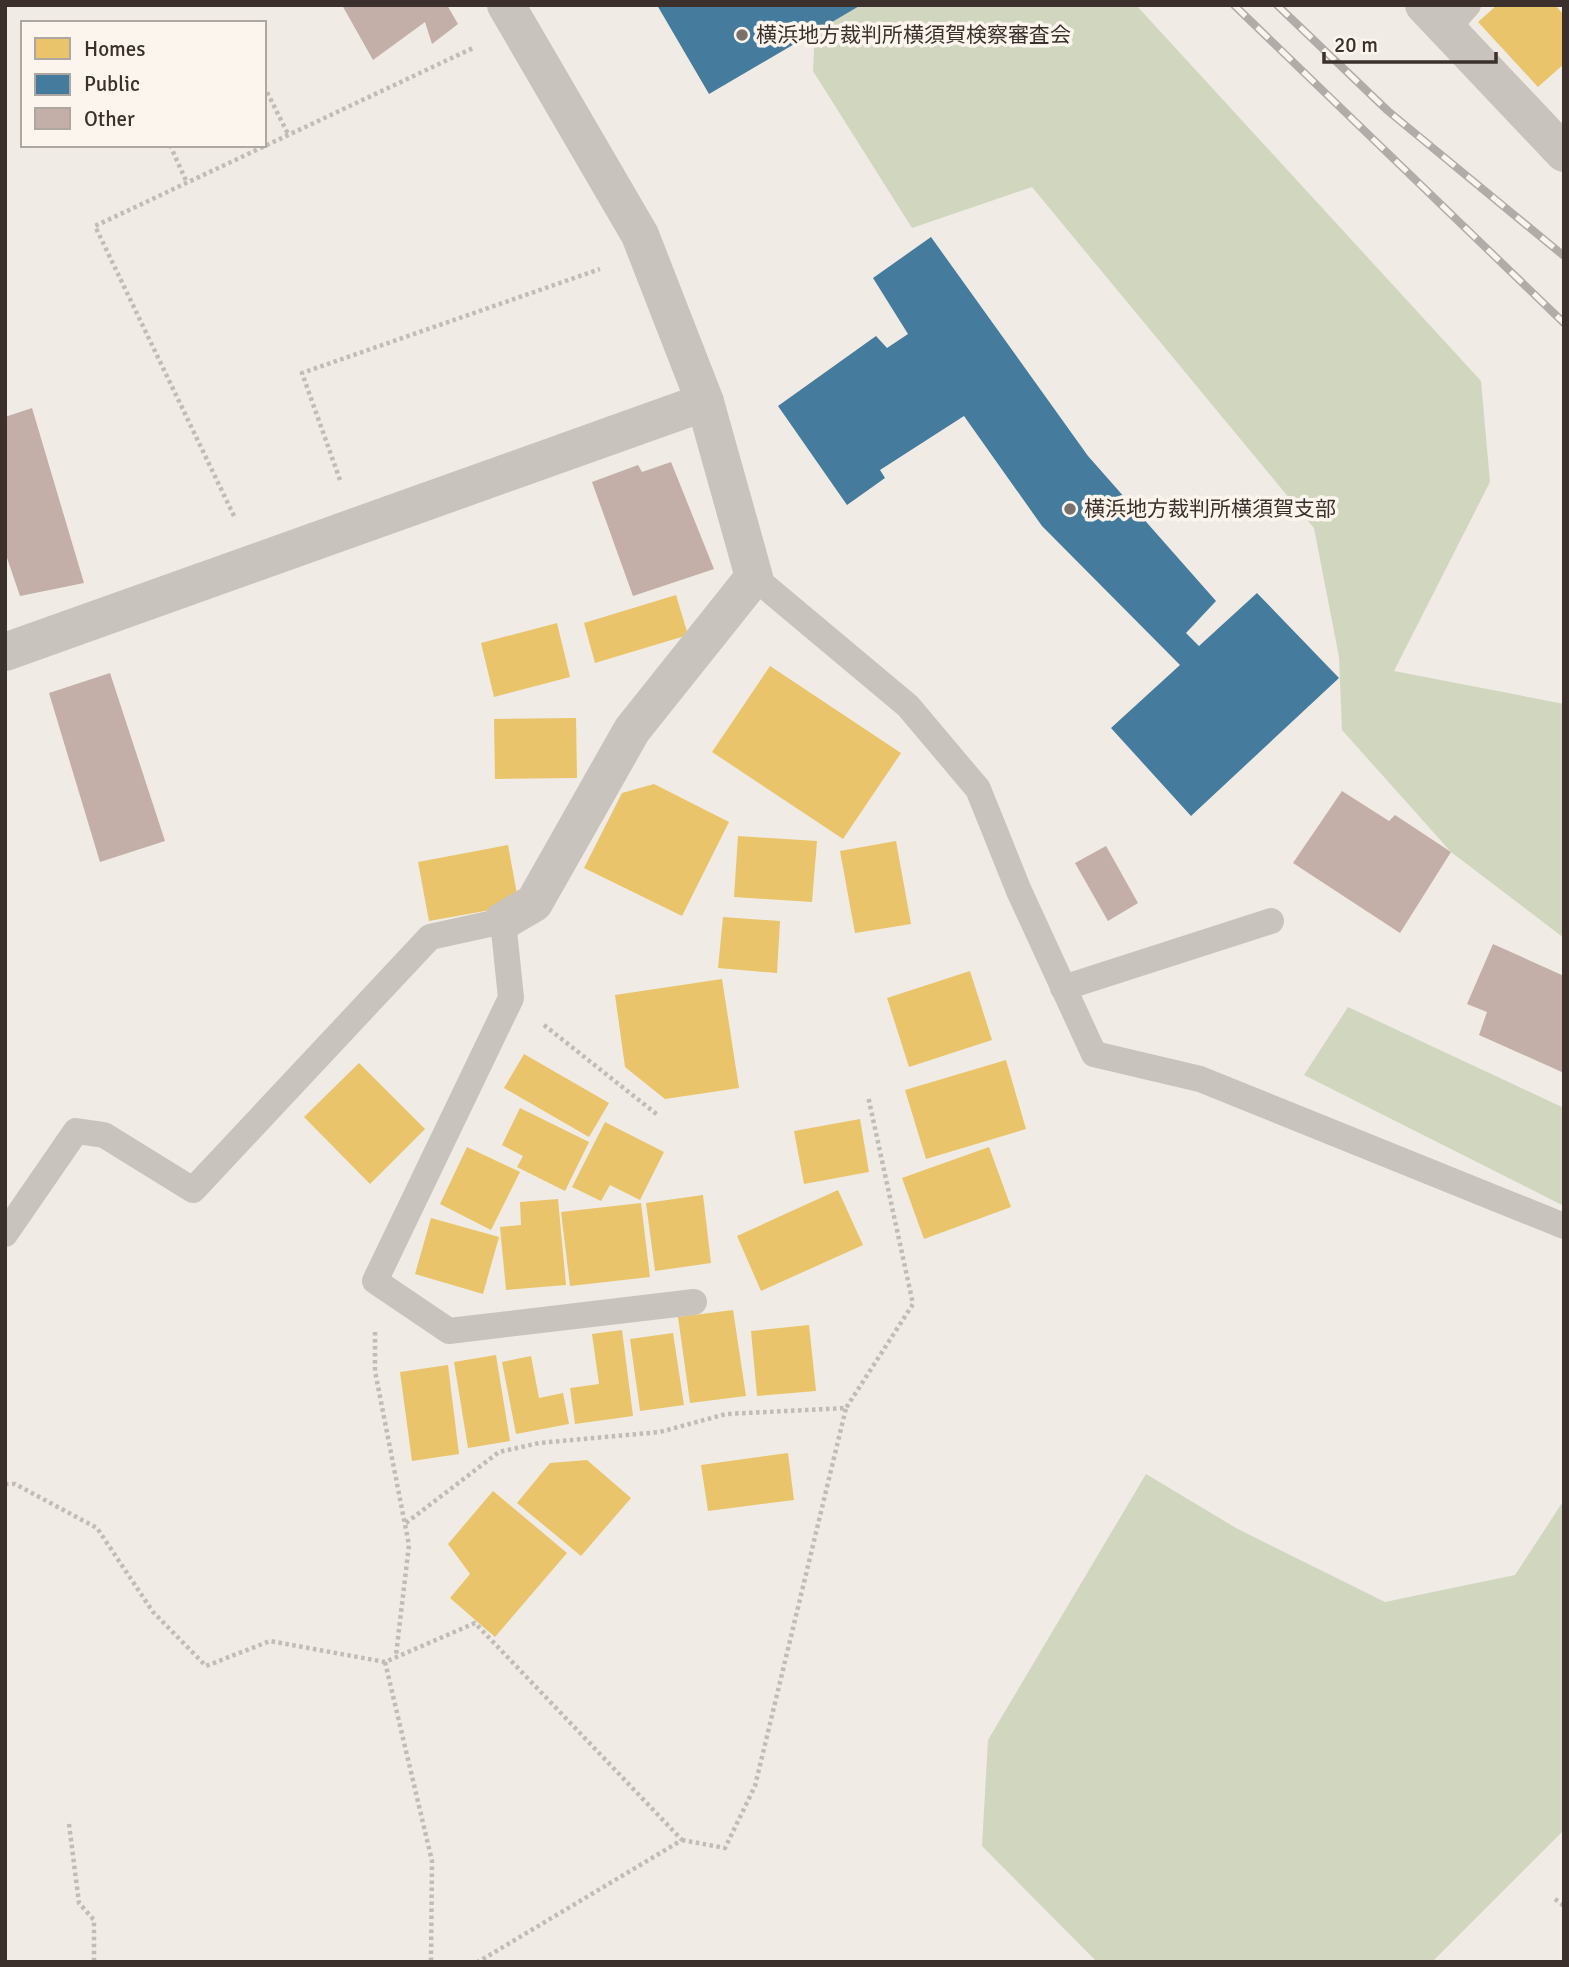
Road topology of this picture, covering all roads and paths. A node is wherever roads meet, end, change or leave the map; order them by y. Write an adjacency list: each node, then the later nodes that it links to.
1 (1446, 13): 8 (street)
2 (512, 16): 4 (path); 10 (street)
3 (266, 90): 4 (path)
4 (289, 136): 7 (path)
5 (171, 147): 9 (path)
6 (265, 147): 9 (path)
7 (266, 147)
8 (1564, 153)
9 (187, 183): 13 (path)
10 (647, 253): 11 (street); 12 (path)
11 (705, 402): 12 (street); 14 (street)
12 (356, 527): 13 (street)
13 (256, 563): 15 (street)
14 (754, 577): 16 (street); 18 (lane)
15 (5, 652)
16 (503, 921): 19 (lane); 23 (lane)
17 (1270, 922): 18 (lane)
18 (1063, 988): 22 (lane)
19 (511, 998): 21 (path); 24 (lane)
20 (868, 1096): 26 (path)
21 (659, 1116)
22 (1564, 1226)
23 (5, 1234)
24 (375, 1282): 25 (lane); 28 (path)
25 (694, 1302)
26 (846, 1408): 28 (path); 32 (path)
27 (5, 1484): 30 (path)
28 (406, 1523): 29 (path)
29 (396, 1656): 30 (path); 32 (path)
30 (385, 1662): 36 (path)
31 (69, 1824): 35 (path)
32 (682, 1840): 37 (path)
33 (1555, 1899): 34 (path)
34 (1564, 1906)
35 (94, 1962)
36 (431, 1962)
37 (478, 1962)

